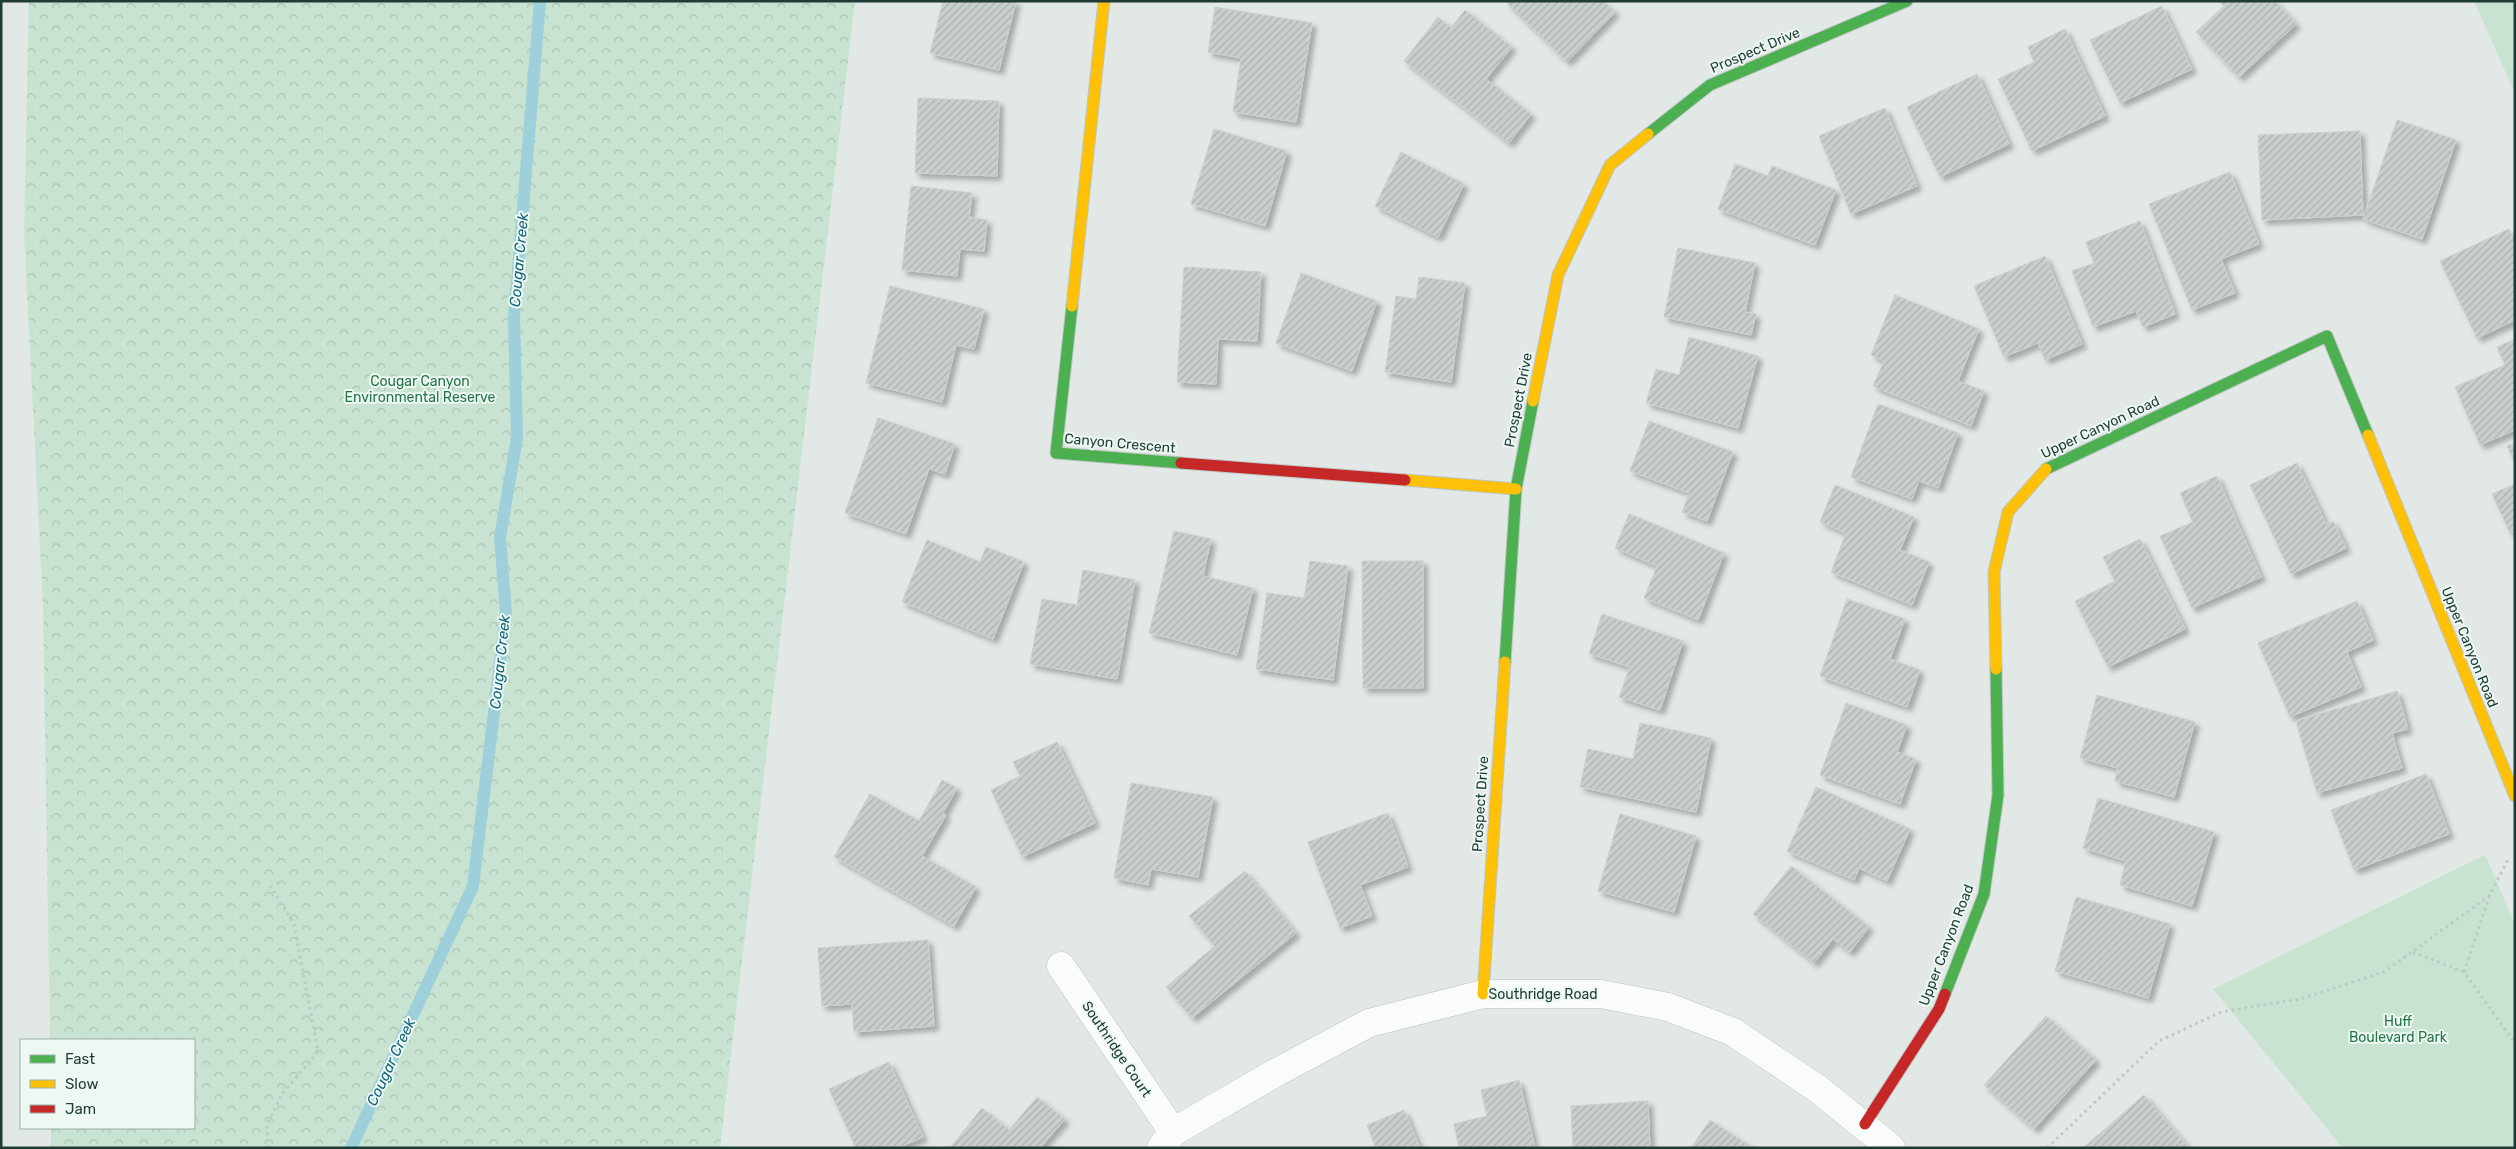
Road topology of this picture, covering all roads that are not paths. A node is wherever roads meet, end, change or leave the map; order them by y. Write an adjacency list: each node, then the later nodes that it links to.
1 (1104, 1): 3 (street, Canyon Crescent)
2 (1908, 1): 3 (street, Prospect Drive)
3 (1516, 489): 6 (street, Prospect Drive)
4 (2515, 796): 7 (street, Upper Canyon Road)
5 (1060, 966): 8 (street, Southridge Court)
6 (1484, 994): 7 (street, Southridge Road); 8 (street, Southridge Road)
7 (1864, 1124): 9 (street, Southridge Road)
8 (1167, 1140)
9 (1891, 1148)

